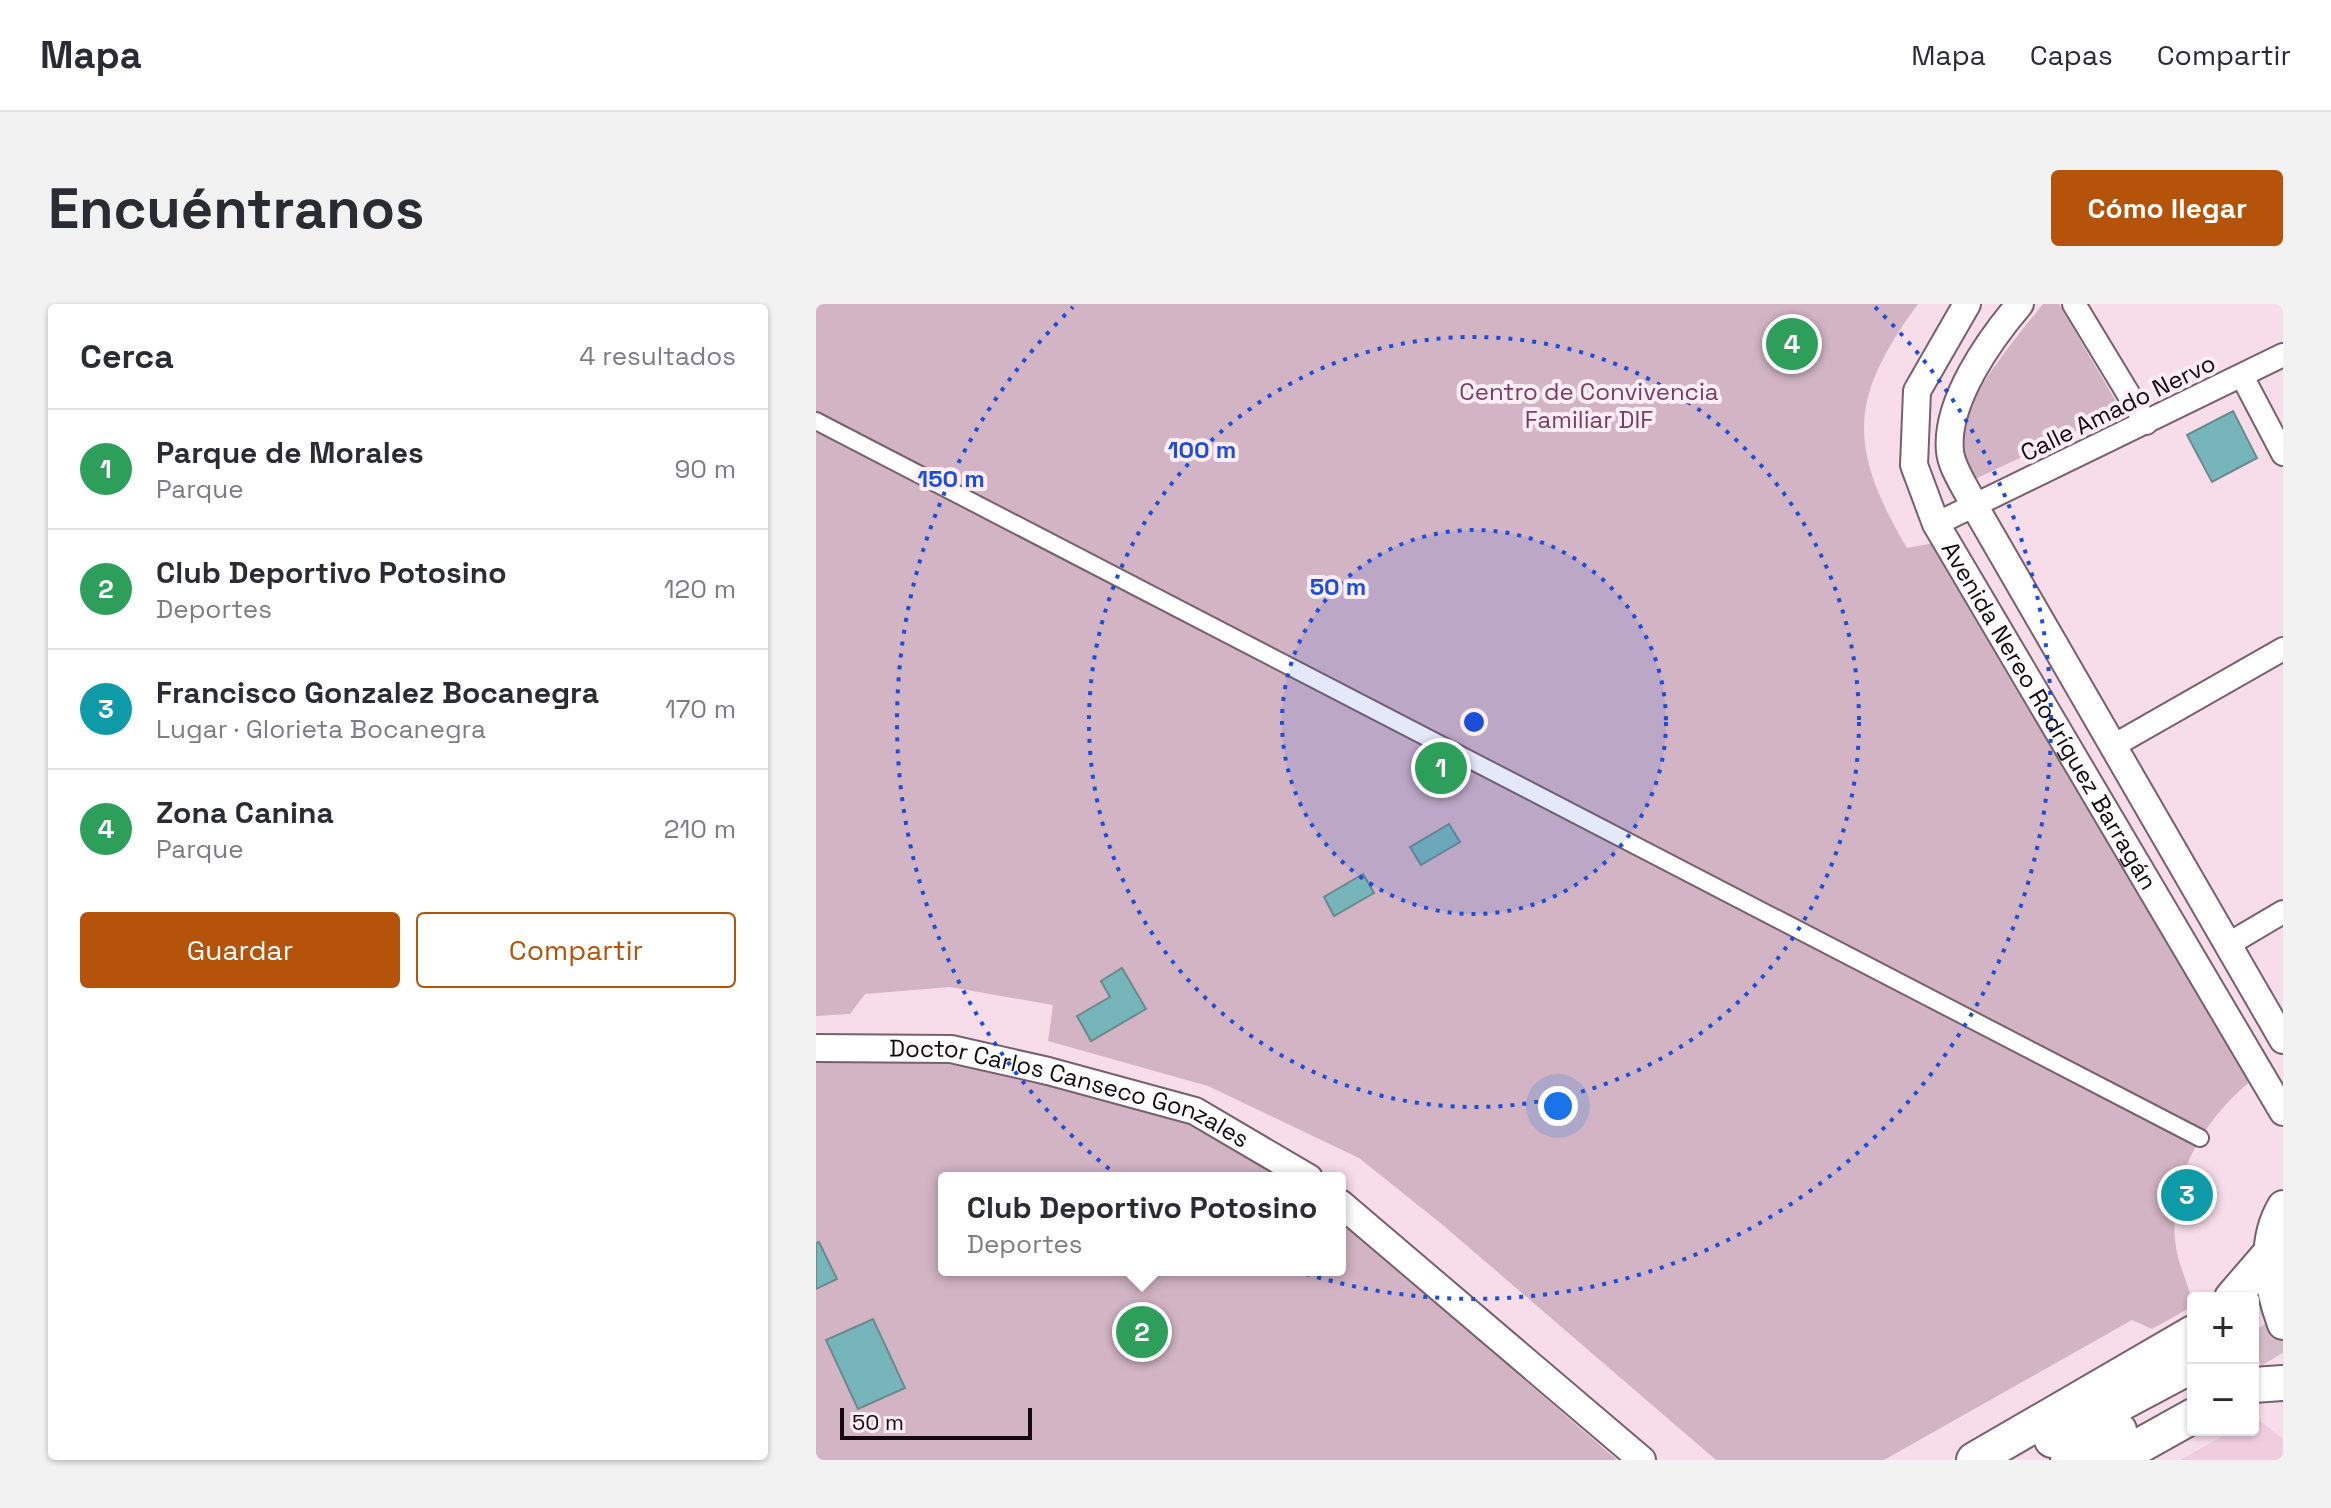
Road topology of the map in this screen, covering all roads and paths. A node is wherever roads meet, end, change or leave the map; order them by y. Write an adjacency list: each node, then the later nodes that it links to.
1 (1967, 304): 10 (street, Avenida Nereo Rodríguez Barragán)
2 (2020, 304): 9 (street, Avenida Nereo Rodríguez Barragán)
3 (2074, 304): 7 (street)
4 (2283, 355): 5 (street, Calle Amado Nervo)
5 (2242, 376): 7 (street, Calle Amado Nervo); 8 (street)
6 (816, 421): 18 (street)
7 (2146, 423): 9 (street, Calle Amado Nervo)
8 (2283, 454)
9 (1975, 507): 10 (street, Calle Amado Nervo); 12 (street, Avenida Nereo Rodríguez Barragán)
10 (1936, 524): 17 (street, Avenida Nereo Rodríguez Barragán)
11 (2283, 649): 12 (street)
12 (2113, 746): 14 (street, Avenida Nereo Rodríguez Barragán)
13 (2283, 912): 14 (street)
14 (2227, 945): 15 (street, Avenida Nereo Rodríguez Barragán)
15 (2283, 1040)
16 (816, 1048): 19 (street, Doctor Carlos Canseco Gonzales)
17 (2283, 1112)
18 (2200, 1138)
19 (1299, 1172)
20 (2283, 1206): 22 (main road)
21 (1346, 1208): 31 (street)
22 (2269, 1255): 23 (main road); 24 (main road)
23 (2237, 1292)
24 (2283, 1324)
25 (2187, 1336): 32 (main road)
26 (2187, 1368): 33 (main road)
27 (2283, 1383): 28 (main road)
28 (2259, 1385)
29 (2187, 1390): 34 (main road)
30 (2187, 1419): 35 (main road)
31 (1642, 1460)
32 (1974, 1460)
33 (2016, 1460)
34 (2068, 1460)
35 (2114, 1460)

